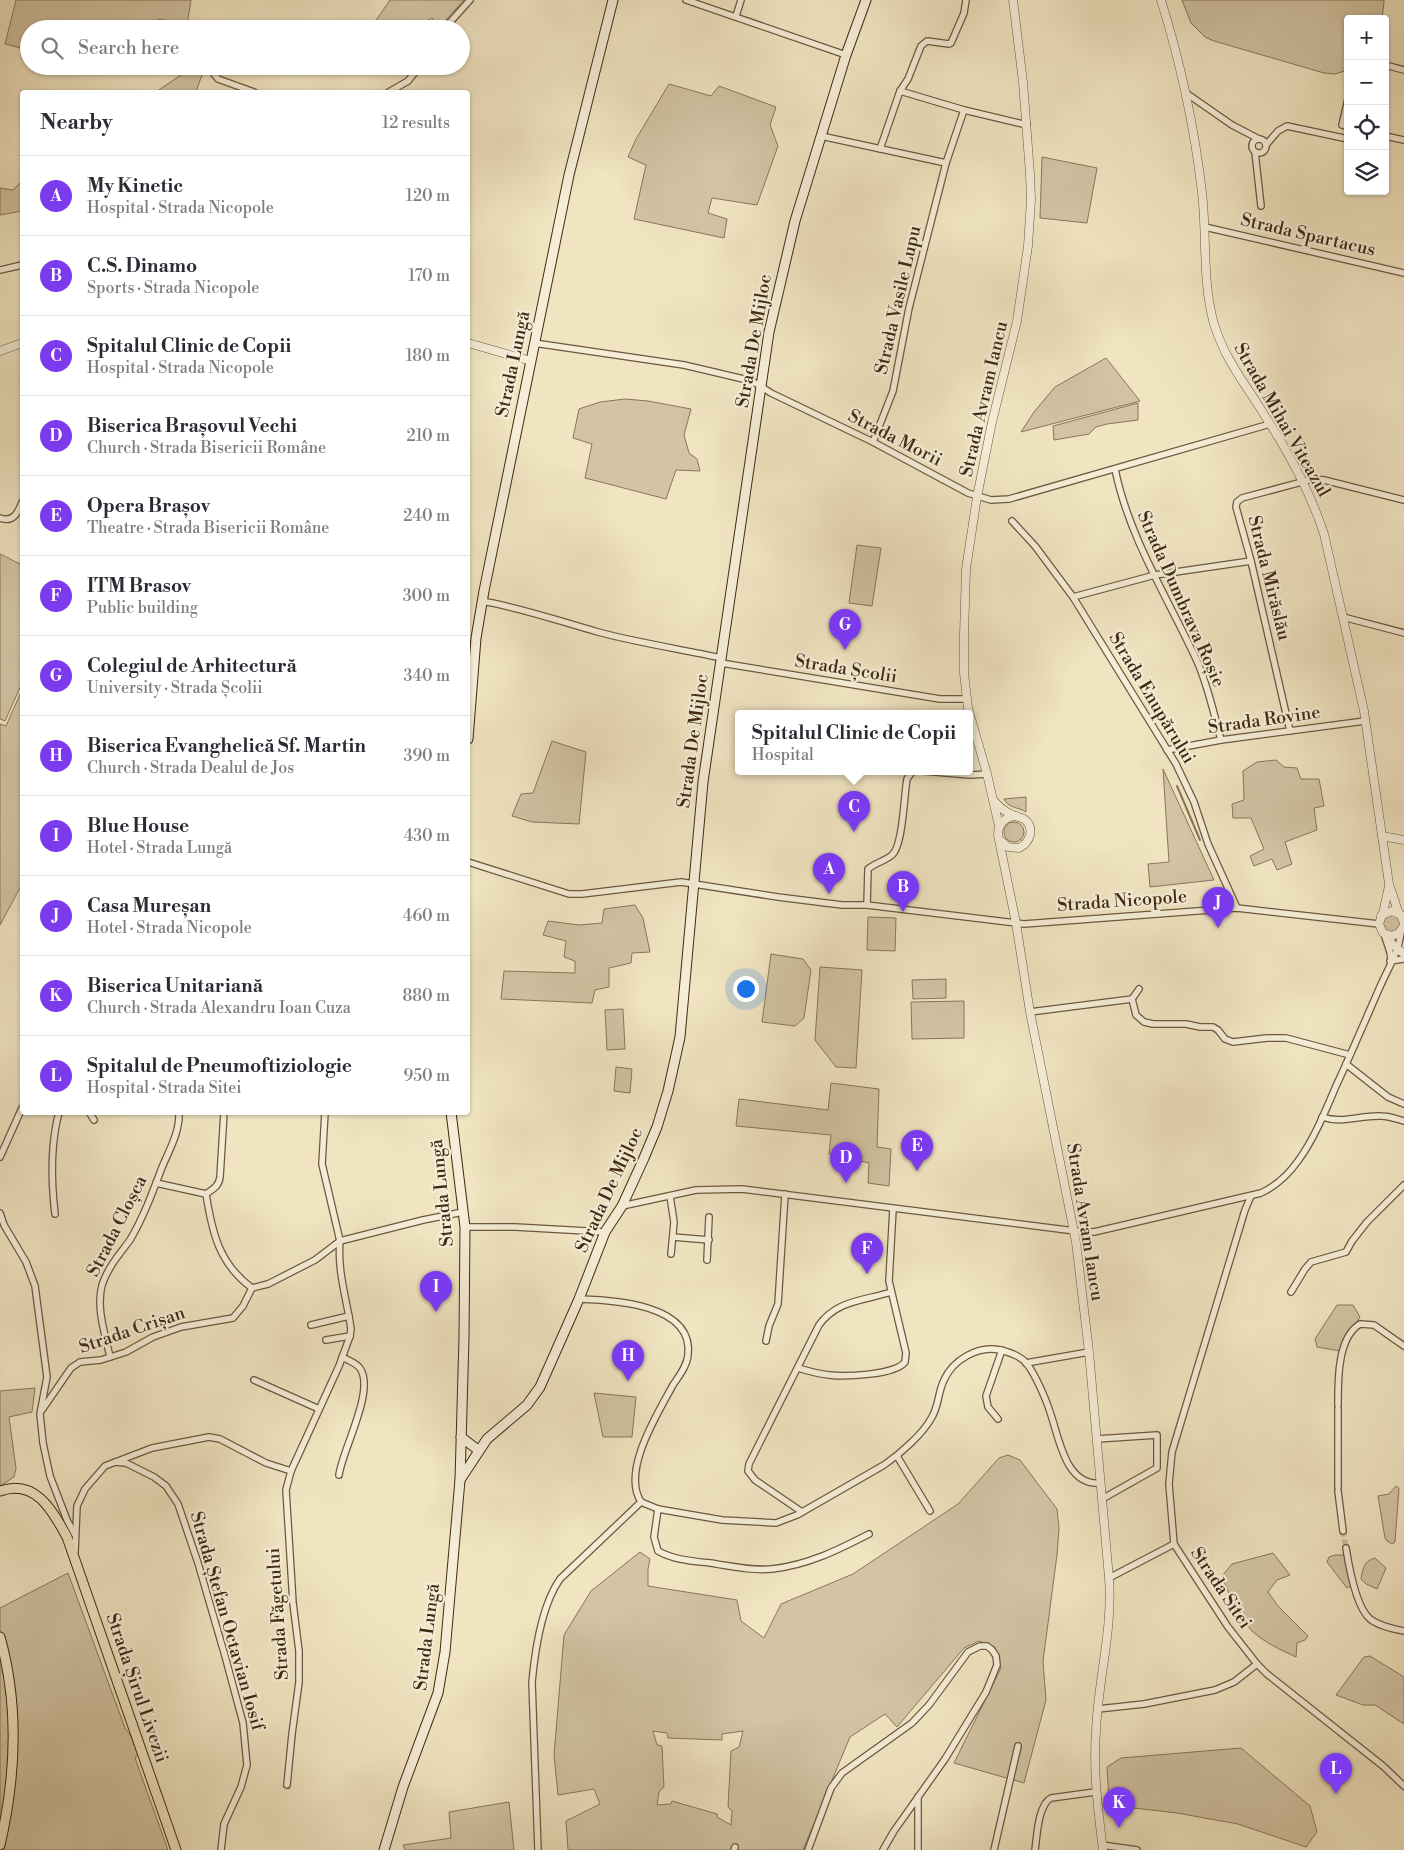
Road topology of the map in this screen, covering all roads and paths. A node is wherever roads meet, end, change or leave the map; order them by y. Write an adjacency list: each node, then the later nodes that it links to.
1 (470, 0): 10 (street)
2 (613, 0): 36 (main road, Strada Lungă)
3 (687, 0): 9 (street)
4 (741, 0): 9 (street)
5 (866, 0): 11 (main road, Strada De Mijloc)
6 (966, 0): 18 (street)
7 (1013, 0): 21 (street, Strada Avram Iancu)
8 (1161, 0): 19 (street, Strada Mihai Viteazul)
9 (736, 16): 11 (street)
10 (452, 20)
11 (846, 55): 22 (main road, Strada De Mijloc)
12 (1389, 67): 13 (street)
13 (1404, 70)
14 (215, 75): 16 (street)
15 (413, 75): 17 (street)
16 (248, 90)
17 (392, 90)
18 (900, 91): 20 (street); 28 (street)
19 (1186, 93): 25 (street); 32 (street, Strada Mihai Viteazul)
20 (964, 110): 21 (street); 30 (street, Strada Vasile Lupu)
21 (1027, 125): 46 (street, Strada Avram Iancu)
22 (821, 136): 28 (street); 41 (main road, Strada De Mijloc)
23 (1389, 137): 26 (street)
24 (1344, 138): 27 (street)
25 (1259, 139): 27 (street); 29 (street)
26 (1404, 140)
27 (1266, 145): 29 (street)
28 (880, 150): 30 (street)
29 (1255, 152): 31 (street)
30 (946, 163): 43 (street, Strada Vasile Lupu)
31 (1262, 206)
32 (1205, 226): 35 (street, Strada Spartacus); 42 (street, Strada Mihai Viteazul)
33 (20, 265): 34 (street)
34 (0, 270)
35 (1404, 273)
36 (534, 343): 40 (main road, Strada Lungă); 41 (street, Strada Morii)
37 (20, 344): 39 (street)
38 (470, 345): 40 (street)
39 (0, 351)
40 (531, 360): 54 (main road, Strada Lungă)
41 (761, 387): 43 (street, Strada Morii); 57 (main road, Strada De Mijloc)
42 (1270, 424): 44 (street, Strada Morii); 45 (street, Strada Mihai Viteazul)
43 (873, 442): 46 (street, Strada Morii)
44 (1115, 469): 46 (street, Strada Morii); 52 (street, Strada Dumbrava Roșie)
45 (1304, 482): 47 (street); 51 (street, Strada Mirăslău); 55 (street, Strada Mihai Viteazul)
46 (977, 497): 58 (street, Strada Avram Iancu)
47 (1404, 500)
48 (20, 508): 49 (street)
49 (3, 519)
50 (1012, 521): 53 (street, Strada Enupărului)
51 (1251, 561): 52 (street); 63 (street, Strada Mirăslău)
52 (1155, 576): 53 (street); 64 (street, Strada Dumbrava Roșie)
53 (1073, 597): 65 (street, Strada Enupărului)
54 (482, 600): 57 (street, Strada Școlii); 60 (main road, Strada Lungă)
55 (1344, 617): 56 (street); 61 (street, Strada Mihai Viteazul)
56 (1404, 632)
57 (721, 661): 58 (street, Strada Școlii); 78 (main road, Strada De Mijloc)
58 (967, 699): 59 (street, Strada Avram Iancu)
59 (970, 710)
60 (470, 714)
61 (1365, 721): 63 (street, Strada Rovine); 72 (street, Strada Mihai Viteazul)
62 (973, 722): 66 (street, Strada Avram Iancu)
63 (1290, 730): 64 (street, Strada Rovine)
64 (1221, 740): 65 (street, Strada Rovine)
65 (1167, 750): 81 (street, Strada Enupărului)
66 (987, 774): 68 (street); 69 (street, Strada Avram Iancu)
67 (910, 775): 80 (street)
68 (961, 775)
69 (994, 801): 70 (street); 71 (street, Strada Avram Iancu)
70 (1016, 816): 71 (street); 75 (street)
71 (999, 826): 74 (street)
72 (1382, 836): 73 (street); 79 (street, Strada Mihai Viteazul)
73 (1404, 840)
74 (1000, 841): 75 (street); 77 (street, Strada Avram Iancu)
75 (1016, 848): 77 (street)
76 (470, 863): 78 (street, Strada Nicopole)
77 (1006, 873): 84 (street, Strada Avram Iancu)
78 (693, 883): 80 (street, Strada Nicopole); 113 (main road, Strada De Mijloc)
79 (1389, 884): 82 (street, Strada Mihai Viteazul); 83 (street, Strada Mihai Viteazul)
80 (867, 905): 84 (street, Strada Nicopole)
81 (1237, 908): 83 (street, Strada Nicopole); 84 (street, Strada Nicopole)
82 (1399, 914): 83 (street); 85 (street)
83 (1380, 920): 86 (street)
84 (1016, 923): 92 (street, Strada Avram Iancu)
85 (1403, 927): 86 (street); 87 (street)
86 (1384, 934): 87 (street); 89 (street)
87 (1401, 951): 89 (street)
88 (1404, 959): 89 (street)
89 (1390, 961): 93 (street)
90 (1139, 989): 91 (street)
91 (1132, 1000): 92 (street); 93 (street)
92 (1030, 1012): 120 (street, Strada Avram Iancu)
93 (1350, 1055): 94 (street)
94 (1346, 1064): 95 (street); 103 (street)
95 (1404, 1104)
96 (20, 1112): 106 (street)
97 (58, 1115): 117 (street)
98 (91, 1115): 104 (street)
99 (179, 1115): 107 (street, Strada Cloșca)
100 (224, 1115): 109 (street)
101 (325, 1115): 124 (street, Strada Făgetului)
102 (451, 1115): 115 (main road, Strada Lungă)
103 (1322, 1117): 105 (street); 112 (street)
104 (94, 1120)
105 (1404, 1121)
106 (0, 1157)
107 (156, 1183): 109 (street); 139 (street, Strada Cloșca)
108 (1404, 1185): 129 (street)
109 (206, 1194): 127 (street)
110 (785, 1194): 111 (street); 114 (street); 135 (street)
111 (670, 1196): 113 (street); 122 (street)
112 (1251, 1196): 120 (street); 165 (street, Strada Sitei)
113 (622, 1206): 121 (main road, Strada De Mijloc)
114 (893, 1209): 120 (street); 128 (street)
115 (463, 1212): 119 (main road, Strada Lungă); 124 (street)
116 (0, 1213): 145 (street)
117 (55, 1214)
118 (710, 1217): 123 (street)
119 (464, 1227): 121 (street); 147 (main road, Strada Lungă)
120 (1075, 1231): 138 (street, Strada Avram Iancu)
121 (605, 1232): 130 (main road, Strada De Mijloc)
122 (672, 1237): 123 (street); 125 (street)
123 (709, 1240): 126 (street)
124 (340, 1242): 127 (street); 131 (street, Strada Făgetului)
125 (671, 1254)
126 (707, 1260)
127 (252, 1288): 139 (street, Strada Crișan)
128 (891, 1292): 142 (street); 142 (street)
129 (1291, 1292)
130 (579, 1299): 149 (main road, Strada De Mijloc); 158 (street)
131 (349, 1316): 132 (street); 133 (street, Strada Făgetului)
132 (311, 1325)
133 (350, 1336): 134 (street); 140 (street, Strada Făgetului)
134 (326, 1340)
135 (766, 1340)
136 (1404, 1346): 162 (street)
137 (1002, 1350): 141 (street); 146 (street); 150 (street)
138 (1089, 1352): 141 (street); 148 (street, Strada Avram Iancu)
139 (110, 1357): 145 (street, Strada Crișan)
140 (342, 1357): 144 (street, Strada Făgetului); 153 (street)
141 (1026, 1363): 155 (street)
142 (798, 1368): 161 (street)
143 (254, 1380): 144 (street)
144 (319, 1409): 152 (street, Strada Făgetului)
145 (40, 1412): 164 (street)
146 (998, 1419)
147 (461, 1437): 149 (main road); 154 (main road, Strada Lungă)
148 (1097, 1439): 155 (street, Strada Avram Iancu); 157 (street)
149 (478, 1450): 154 (main road, Strada Lungă)
150 (897, 1456): 160 (street); 161 (street)
151 (115, 1462): 152 (street); 164 (street); 181 (street, Strada Ștefan Octavian Iosif)
152 (291, 1471): 173 (street, Strada Făgetului)
153 (338, 1475)
154 (460, 1480): 179 (main road, Strada Lungă)
155 (1100, 1484): 157 (street, Strada Avram Iancu)
156 (0, 1491): 164 (main road, Strada Șirul Livezii)
157 (1102, 1499): 167 (street, Strada Avram Iancu)
158 (641, 1502): 159 (street); 182 (street)
159 (658, 1509): 161 (street); 163 (street)
160 (930, 1511)
161 (802, 1512)
162 (1343, 1531)
163 (870, 1534)
164 (71, 1536): 180 (main road, Strada Șirul Livezii)
165 (1174, 1544): 167 (street); 170 (street, Strada Sitei)
166 (1346, 1548): 168 (street)
167 (1109, 1578): 171 (street, Strada Avram Iancu)
168 (1404, 1631)
169 (0, 1637): 177 (main road)
170 (1257, 1664): 171 (street); 174 (street, Strada Sitei)
171 (1098, 1709): 175 (street, Strada Avram Iancu)
172 (1018, 1746): 186 (street)
173 (287, 1785)
174 (1404, 1786)
175 (1095, 1792): 178 (street, Strada Avram Iancu); 187 (street)
176 (918, 1796): 183 (street); 184 (street); 185 (street)
177 (0, 1845)
178 (1102, 1847): 188 (street)
179 (386, 1848)
180 (176, 1850)
181 (221, 1850)
182 (538, 1850)
183 (808, 1850)
184 (883, 1850)
185 (918, 1850)
186 (994, 1850)
187 (1035, 1850)
188 (1138, 1850)

